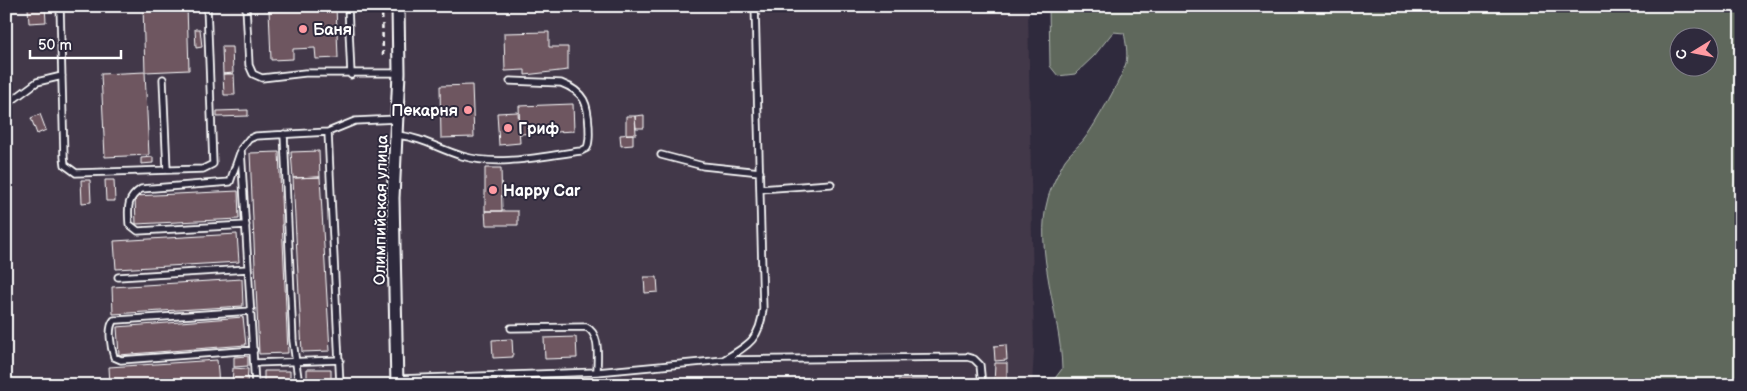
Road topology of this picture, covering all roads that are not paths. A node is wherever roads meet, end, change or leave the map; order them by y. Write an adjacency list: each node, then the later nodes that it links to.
1 (60, 6): 9 (lane)
2 (207, 6): 19 (lane)
3 (246, 6): 8 (lane)
4 (348, 6): 8 (lane)
5 (398, 6): 7 (street, Олимпийская улица)
6 (755, 6): 20 (lane)
7 (399, 73): 8 (lane); 13 (street, Олимпийская улица)
8 (351, 75)
9 (62, 76): 12 (lane); 19 (lane)
10 (163, 79): 19 (lane)
11 (510, 81): 16 (lane)
12 (6, 105)
13 (397, 119): 14 (lane); 16 (street, Олимпийская улица)
14 (328, 132): 15 (lane); 29 (lane)
15 (284, 134): 17 (lane); 31 (lane)
16 (396, 135): 34 (street, Олимпийская улица)
17 (241, 149): 23 (lane); 23 (lane)
18 (661, 155): 20 (lane)
19 (167, 170)
20 (760, 172): 22 (lane)
21 (831, 184): 22 (lane)
22 (760, 189): 30 (lane)
23 (246, 225): 24 (lane)
24 (248, 269): 25 (lane); 26 (lane)
25 (118, 277)
26 (251, 311): 28 (lane); 28 (lane)
27 (511, 328): 33 (lane)
28 (254, 350): 32 (lane)
29 (340, 360): 31 (lane); 37 (lane)
30 (724, 360): 33 (lane); 38 (lane)
31 (296, 361): 32 (lane); 36 (lane)
32 (255, 362): 35 (lane)
33 (597, 372): 34 (lane)
34 (397, 382)
35 (255, 385)
36 (299, 385)
37 (340, 385)
38 (982, 385)

